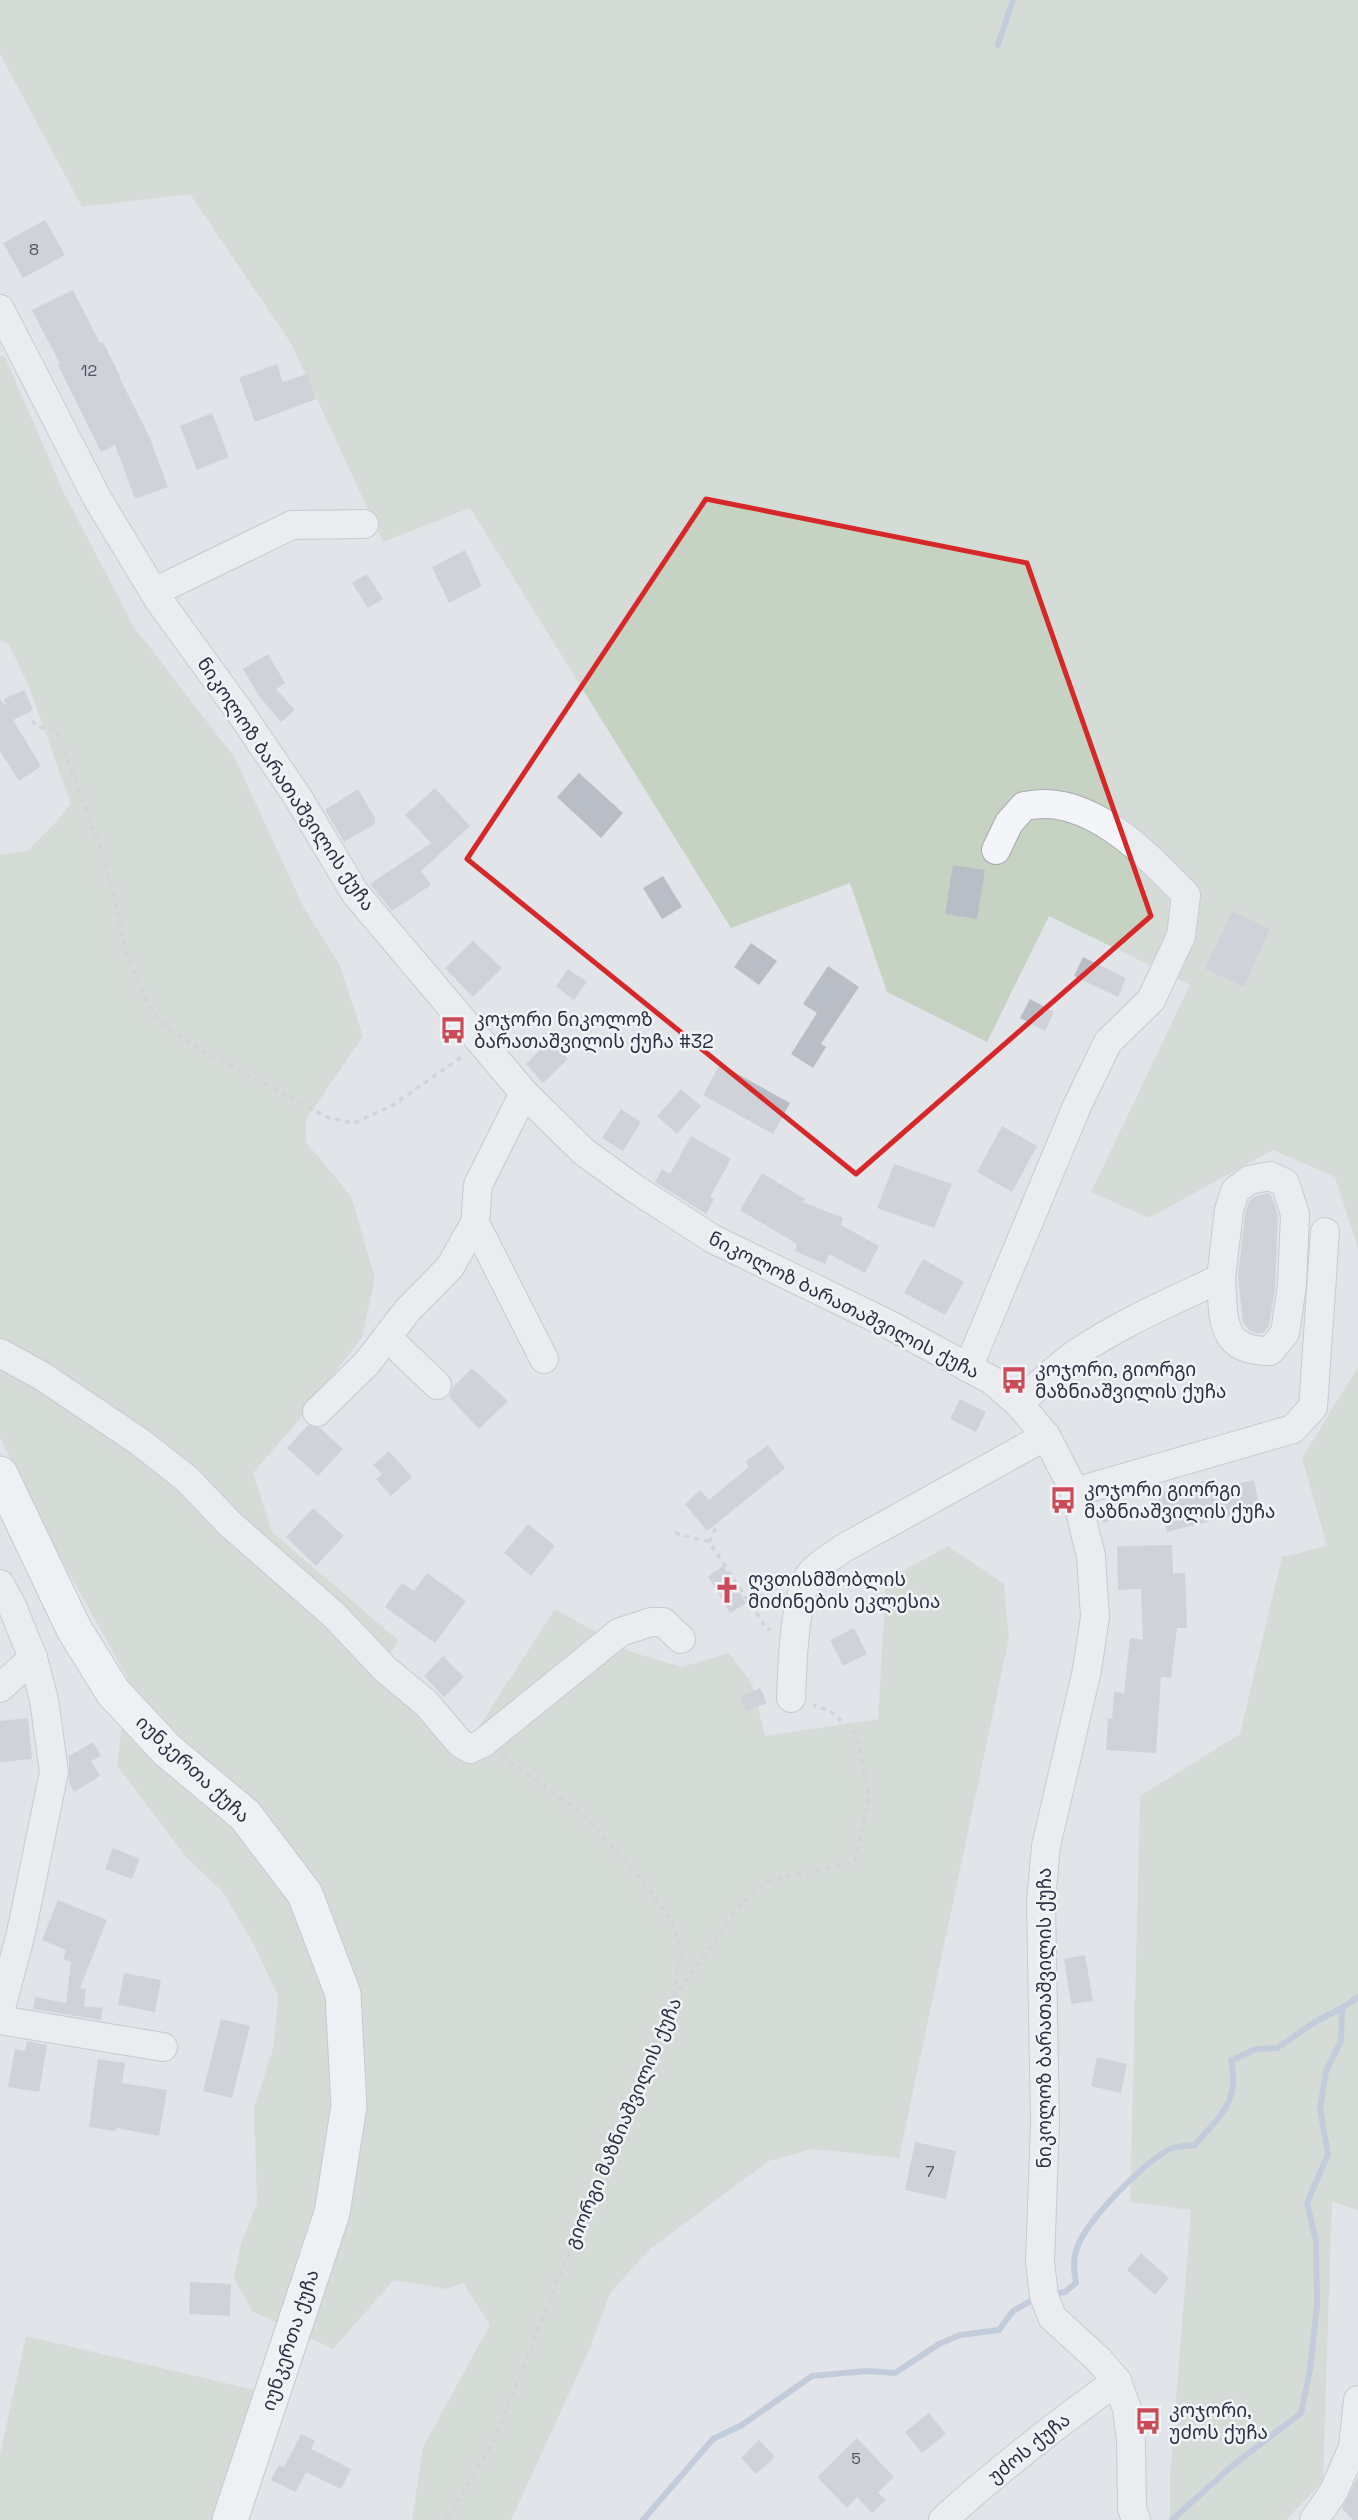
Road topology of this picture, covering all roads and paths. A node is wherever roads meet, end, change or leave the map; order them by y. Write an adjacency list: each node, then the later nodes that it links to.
1 (0, 309): 3 (street, ნიკოლოზ ბარათაშვილის ქუჩა)
2 (364, 524): 3 (street)
3 (154, 592): 6 (street, ნიკოლოზ ბარათაშვილის ქუჩა)
4 (32, 721): 6 (path)
5 (996, 850): 14 (street)
6 (482, 1042): 7 (street, ნიკოლოზ ბარათაშვილის ქუჩა)
7 (524, 1093): 8 (street); 14 (street, ნიკოლოზ ბარათაშვილის ქუჩა)
8 (475, 1223): 11 (street); 13 (street)
9 (1325, 1232): 20 (street)
10 (1221, 1278): 10 (street); 16 (street)
11 (387, 1337): 15 (street); 17 (street)
12 (0, 1353): 32 (street)
13 (544, 1359)
14 (968, 1368): 16 (street, ნიკოლოზ ბარათაშვილის ქუჩა)
15 (438, 1385)
16 (1019, 1404): 18 (street, ნიკოლოზ ბარათაშვილის ქუჩა)
17 (317, 1412)
18 (1046, 1437): 20 (street, ნიკოლოზ ბარათაშვილის ქუჩა); 25 (street)
19 (0, 1474): 39 (main road, იუნკერთა ქუჩა)
20 (1075, 1492): 37 (street, ნიკოლოზ ბარათაშვილის ქუჩა)
21 (718, 1523): 23 (path)
22 (675, 1533): 23 (path)
23 (709, 1542): 26 (path)
24 (0, 1584): 29 (street)
25 (803, 1587): 26 (path); 31 (street)
26 (750, 1602): 27 (path)
27 (773, 1629)
28 (681, 1639): 32 (street)
29 (33, 1658): 30 (street); 34 (street)
30 (0, 1688)
31 (791, 1698): 33 (path, გიორგი მაზნიაშვილის ქუჩა)
32 (483, 1743): 33 (path)
33 (673, 1999): 40 (path, გიორგი მაზნიაშვილის ქუჩა)
34 (0, 2012)
35 (0, 2020): 36 (street)
36 (163, 2047)
37 (1117, 2381): 41 (street, უძოს ქუჩა); 42 (street, ნიკოლოზ ბარათაშვილის ქუჩა)
38 (1358, 2400): 43 (street)
39 (230, 2520)
40 (447, 2520)
41 (943, 2520)
42 (1136, 2520)
43 (1314, 2520)

